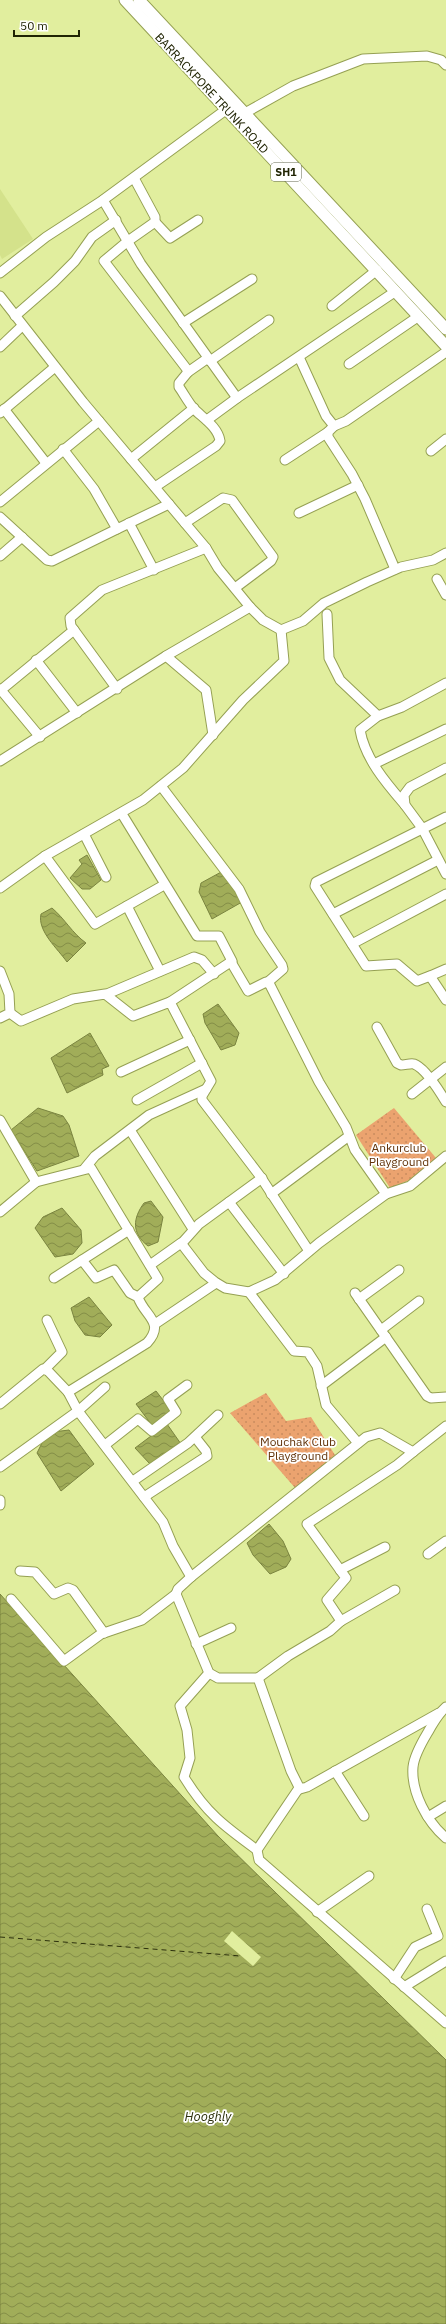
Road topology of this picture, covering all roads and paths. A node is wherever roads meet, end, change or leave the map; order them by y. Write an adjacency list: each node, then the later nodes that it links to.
1 (125, 0): 5 (main road, BARRACKPORE TRUNK ROAD / SH1)
2 (139, 0): 5 (main road, BARRACKPORE TRUNK ROAD / SH1)
3 (428, 49): 4 (street)
4 (442, 60): 6 (street)
5 (232, 106): 6 (main road, BARRACKPORE TRUNK ROAD / SH1); 7 (street); 13 (main road, BARRACKPORE TRUNK ROAD / SH1)
6 (245, 113): 24 (main road, BARRACKPORE TRUNK ROAD / SH1)
7 (134, 178): 8 (street); 11 (street)
8 (103, 200): 9 (street); 14 (street)
9 (116, 220): 12 (street); 19 (street)
10 (198, 220): 11 (street)
11 (155, 222): 12 (street)
12 (128, 241): 22 (street); 32 (street)
13 (376, 270): 16 (main road, BARRACKPORE TRUNK ROAD / SH1); 18 (street)
14 (0, 273)
15 (252, 280): 22 (street)
16 (396, 291): 20 (main road, BARRACKPORE TRUNK ROAD / SH1); 28 (street)
17 (0, 296): 19 (street)
18 (332, 306)
19 (15, 316): 23 (street)
20 (419, 316): 25 (main road, BARRACKPORE TRUNK ROAD / SH1); 30 (street)
21 (269, 320): 29 (street)
22 (183, 323): 29 (street)
23 (22, 326): 26 (street); 31 (street)
24 (446, 330)
25 (446, 346)
26 (0, 347)
27 (446, 352): 38 (street)
28 (299, 357): 33 (street); 38 (street)
29 (209, 359): 32 (street); 33 (street)
30 (349, 364)
31 (55, 367): 35 (street); 37 (street)
32 (188, 372): 34 (street)
33 (236, 398): 36 (street)
34 (194, 408): 36 (street); 42 (street)
35 (2, 411): 44 (street)
36 (207, 420): 46 (street)
37 (99, 421): 40 (street); 42 (street)
38 (331, 429): 43 (street); 45 (street)
39 (446, 439): 41 (street)
40 (63, 449): 44 (street); 53 (street)
41 (431, 451)
42 (131, 459): 46 (street)
43 (285, 460)
44 (46, 463): 47 (street)
45 (358, 485): 49 (street); 58 (street)
46 (155, 487): 48 (street)
47 (0, 502)
48 (169, 504): 51 (street); 52 (street)
49 (299, 513)
50 (0, 517): 54 (street)
51 (129, 523): 53 (street); 59 (street)
52 (185, 523): 55 (street); 61 (street)
53 (117, 529): 54 (street)
54 (22, 536): 57 (street)
55 (206, 548): 59 (street); 61 (street)
56 (446, 552): 58 (street)
57 (0, 556)
58 (395, 569): 66 (street)
59 (154, 570): 65 (street)
60 (437, 579): 62 (street)
61 (235, 588): 63 (street)
62 (446, 596)
63 (250, 607): 66 (street); 67 (street)
64 (327, 614): 73 (street)
65 (74, 630): 68 (street); 71 (street)
66 (281, 630): 75 (street)
67 (166, 656): 71 (street); 75 (street)
68 (36, 660): 70 (street); 72 (street)
69 (446, 683): 73 (street)
70 (0, 689): 76 (street)
71 (117, 689): 72 (street)
72 (78, 712): 76 (street)
73 (378, 716): 78 (street)
74 (446, 729): 78 (street)
75 (213, 735): 80 (street)
76 (40, 737): 77 (street)
77 (0, 761)
78 (374, 764): 81 (street)
79 (446, 768): 81 (street)
80 (160, 786): 82 (street); 102 (street)
81 (405, 805): 84 (street)
82 (122, 814): 85 (street); 90 (street)
83 (446, 817): 84 (street)
84 (422, 828): 87 (street); 94 (street)
85 (84, 834): 86 (street); 89 (street)
86 (45, 856): 91 (street); 93 (street)
87 (438, 860): 88 (street); 94 (street)
88 (446, 874)
89 (106, 877)
90 (164, 885): 93 (street); 96 (street)
91 (0, 888)
92 (446, 894): 95 (street)
93 (127, 906): 99 (street)
94 (333, 914): 95 (street)
95 (352, 944): 101 (street)
96 (231, 962): 100 (street); 102 (street)
97 (446, 969): 101 (street)
98 (0, 971): 106 (street)
99 (160, 971): 100 (street); 103 (street)
100 (214, 974): 105 (street)
101 (430, 976): 104 (street)
102 (268, 982): 120 (street)
103 (107, 994): 105 (street); 106 (street)
104 (446, 1000)
105 (170, 1002): 109 (street)
106 (10, 1013): 107 (street)
107 (0, 1018)
108 (377, 1027): 113 (street)
109 (190, 1040): 110 (street); 112 (street)
110 (202, 1063): 114 (street); 116 (street)
111 (446, 1067): 113 (street)
112 (121, 1072)
113 (430, 1080): 115 (street); 117 (street)
114 (207, 1088): 119 (street); 123 (street)
115 (412, 1094)
116 (137, 1100)
117 (446, 1102)
118 (0, 1120): 124 (street)
119 (130, 1130): 122 (street); 130 (street)
120 (349, 1136): 125 (street); 126 (street)
121 (446, 1156): 126 (street)
122 (85, 1168): 124 (street); 129 (street)
123 (262, 1178): 125 (street); 127 (street)
124 (36, 1182): 128 (street)
125 (272, 1194): 132 (street)
126 (386, 1194): 132 (street)
127 (229, 1202): 130 (street); 136 (street)
128 (0, 1212)
129 (129, 1230): 133 (street); 134 (street)
130 (194, 1230): 131 (street)
131 (182, 1243): 134 (street); 138 (street)
132 (309, 1251): 136 (street)
133 (82, 1260): 137 (street); 140 (street)
134 (150, 1265): 140 (street)
135 (399, 1270): 144 (street)
136 (284, 1274): 139 (street)
137 (54, 1278)
138 (216, 1283): 139 (street); 143 (street)
139 (249, 1292): 147 (street)
140 (138, 1297): 143 (street)
141 (419, 1301): 144 (street)
142 (47, 1320): 145 (street)
143 (155, 1324): 149 (street)
144 (383, 1334): 147 (street); 150 (street)
145 (45, 1369): 149 (street); 151 (street)
146 (186, 1385): 157 (street)
147 (321, 1386): 156 (street)
148 (105, 1387): 152 (street)
149 (68, 1392): 152 (street)
150 (446, 1397)
151 (0, 1404)
152 (78, 1411): 157 (street); 159 (street)
153 (218, 1415): 155 (street)
154 (446, 1426): 158 (street)
155 (195, 1437): 160 (street); 161 (street)
156 (358, 1443): 158 (street); 169 (street)
157 (106, 1445): 160 (street)
158 (413, 1452): 167 (street)
159 (0, 1467)
160 (133, 1481): 161 (street)
161 (144, 1496): 169 (street)
162 (0, 1500): 163 (street)
163 (0, 1504)
164 (446, 1541): 166 (street)
165 (385, 1547): 167 (street)
166 (428, 1554)
167 (340, 1570): 173 (street)
168 (20, 1571): 175 (street)
169 (191, 1577): 171 (street)
170 (395, 1590): 173 (street)
171 (176, 1594): 175 (street); 176 (street)
172 (11, 1599): 175 (street)
173 (342, 1621): 178 (street)
174 (231, 1628): 176 (street)
175 (104, 1633)
176 (196, 1644): 177 (street)
177 (209, 1673): 178 (street); 186 (street)
178 (258, 1678): 181 (street)
179 (442, 1710): 180 (street); 184 (street)
180 (335, 1771): 181 (street); 183 (street)
181 (299, 1788): 186 (street)
182 (446, 1806): 184 (street)
183 (364, 1816)
184 (428, 1816): 185 (street)
185 (446, 1838)
186 (258, 1850): 189 (street)
187 (369, 1876): 189 (street)
188 (427, 1909): 191 (street)
189 (317, 1912): 191 (street)
190 (446, 1961): 192 (street)
191 (394, 1979): 192 (street)
192 (404, 1987): 193 (street)
193 (446, 2024)

